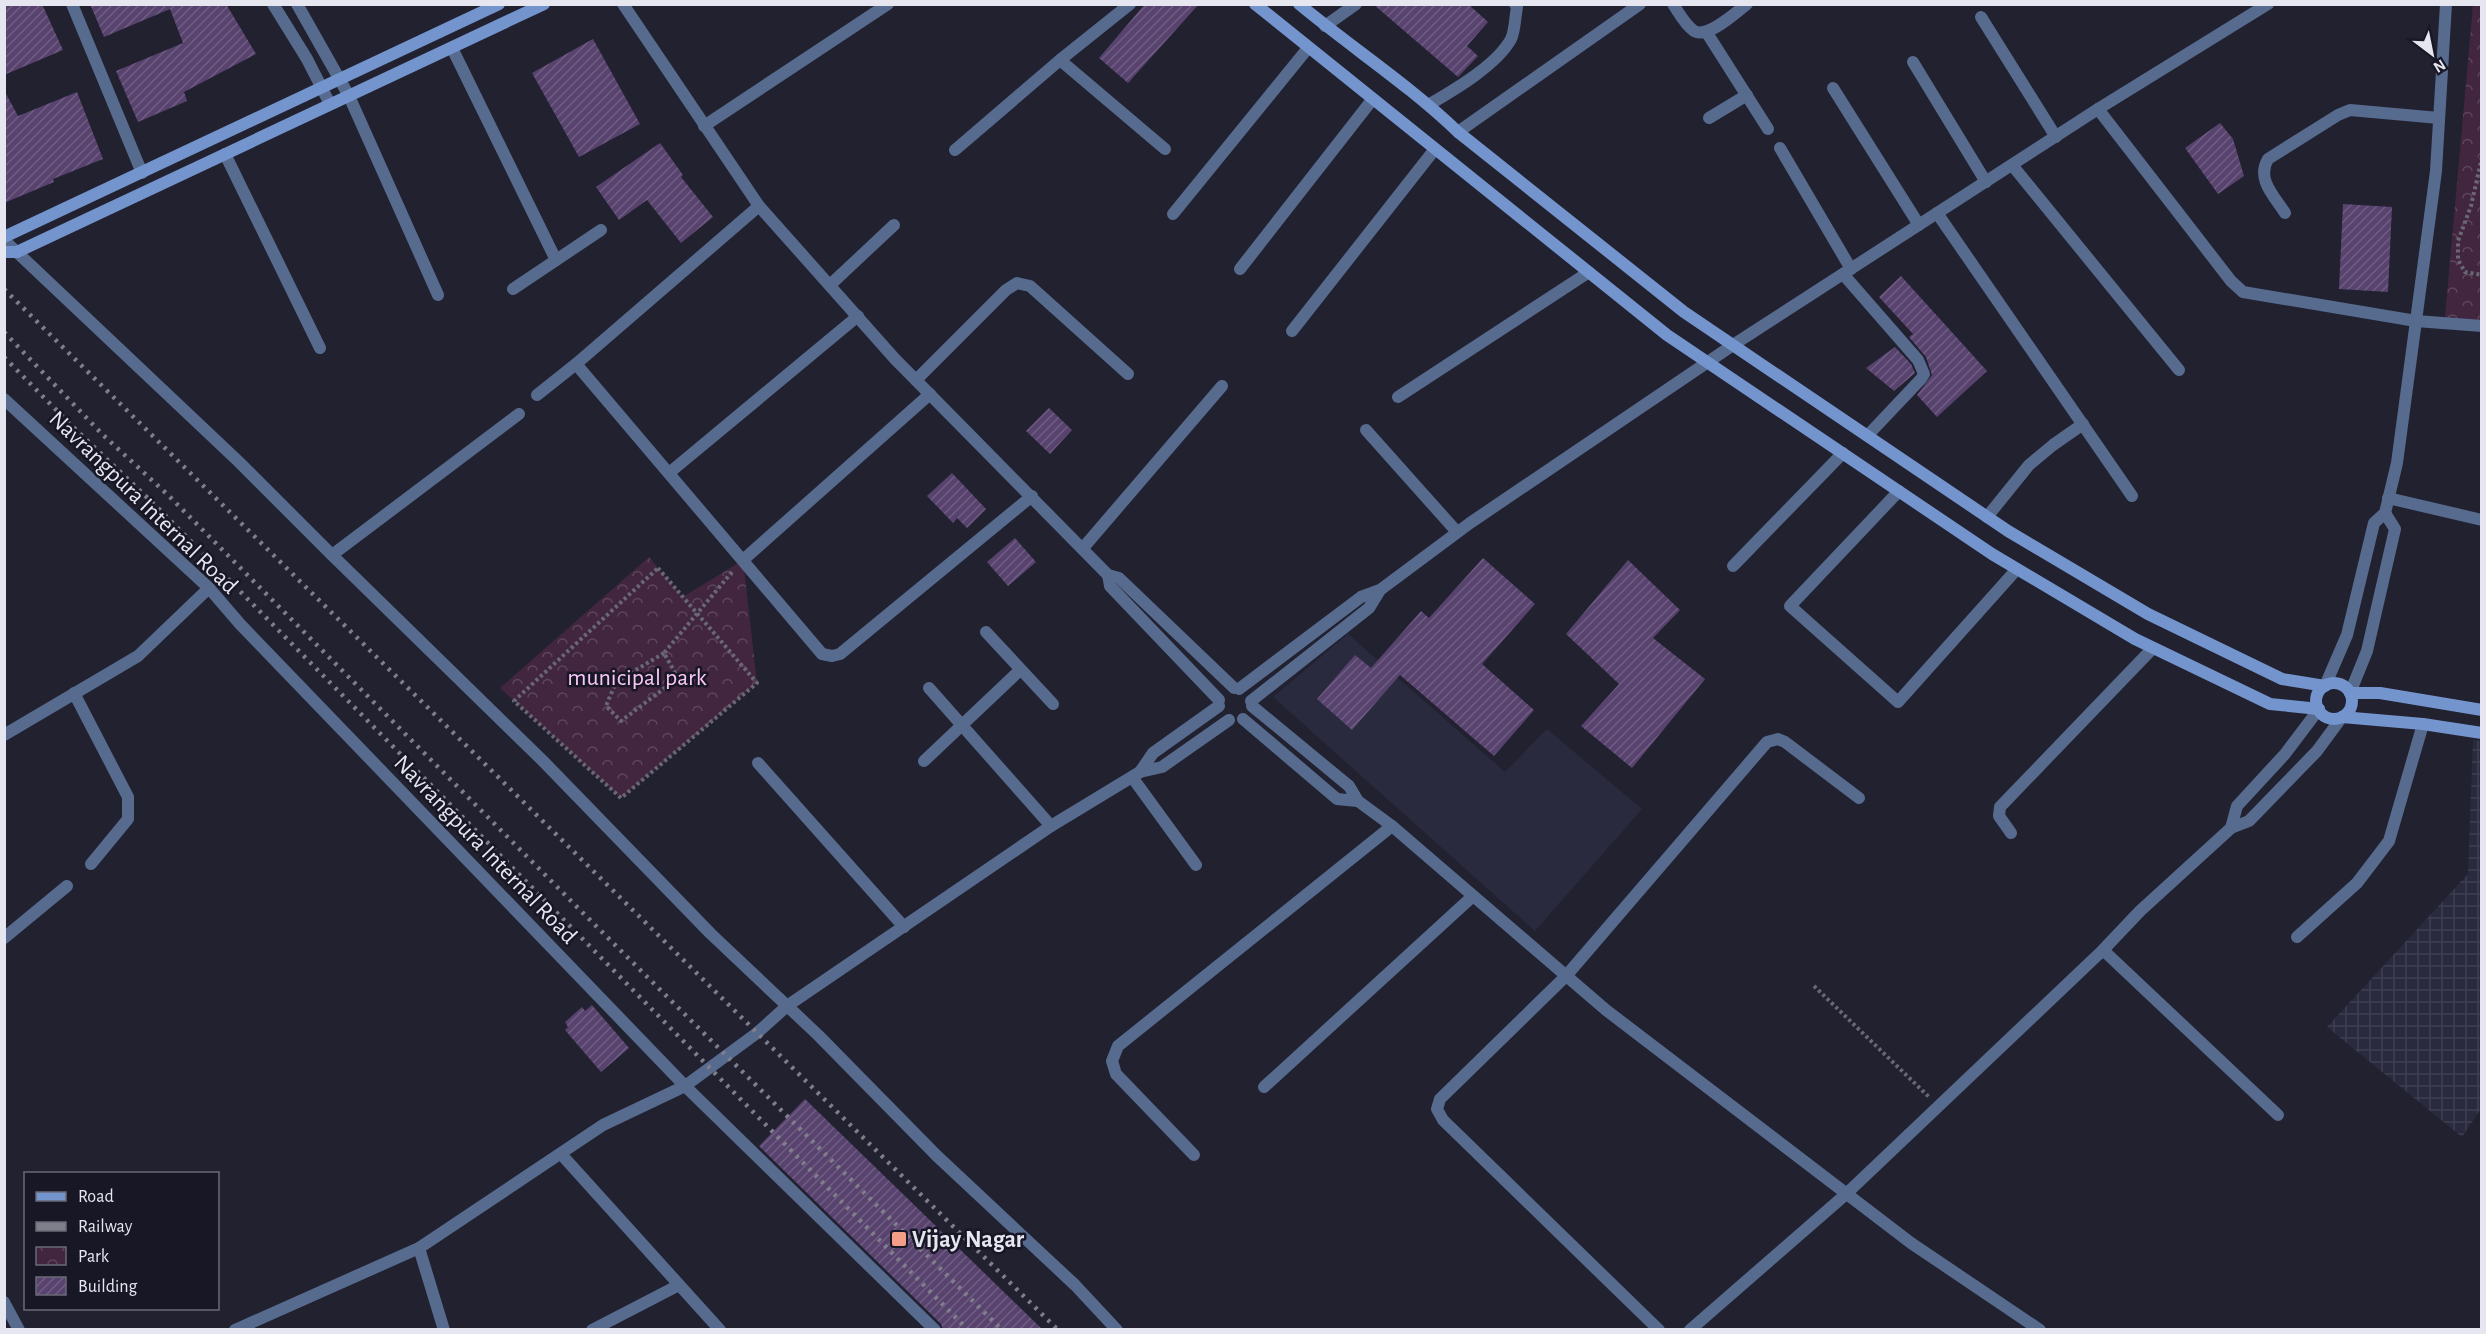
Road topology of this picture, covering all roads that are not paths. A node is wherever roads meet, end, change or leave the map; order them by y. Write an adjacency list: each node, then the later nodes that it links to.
1 (72, 4): 46 (street)
2 (273, 4): 26 (street)
3 (297, 4): 25 (street)
4 (499, 4): 25 (main road)
5 (544, 4): 21 (main road)
6 (623, 4): 36 (street)
7 (888, 4): 36 (street)
8 (1130, 4): 23 (street)
9 (1255, 4): 22 (main road)
10 (1299, 4): 19 (main road)
11 (1356, 4): 19 (street)
12 (1515, 4): 32 (street)
13 (1640, 4): 38 (street)
14 (1673, 4): 20 (street)
15 (1747, 4): 20 (street)
16 (2268, 4): 33 (street)
17 (2446, 4): 35 (street)
18 (1981, 17): 39 (street)
19 (1325, 26): 32 (main road)
20 (1707, 33): 28 (street)
21 (452, 48): 29 (main road); 57 (street)
22 (1308, 48): 30 (main road); 51 (street)
23 (1060, 60): 41 (street); 43 (street)
24 (1913, 62): 47 (street)
25 (341, 78): 26 (main road); 29 (street)
26 (323, 88): 31 (street); 46 (main road)
27 (1833, 88): 53 (street)
28 (1746, 95): 34 (street); 37 (street)
29 (350, 96): 31 (main road); 63 (street)
30 (1372, 100): 42 (main road); 58 (street)
31 (330, 104): 44 (main road)
32 (1430, 104): 38 (main road)
33 (2098, 109): 39 (street); 65 (street)
34 (1708, 118)
35 (2439, 118): 50 (street); 65 (street)
36 (704, 126): 48 (street)
37 (1768, 129)
38 (1458, 132): 68 (main road)
39 (2056, 136): 45 (street)
40 (1780, 148): 60 (street)
41 (1165, 149)
42 (1435, 149): 59 (main road); 67 (street)
43 (954, 150)
44 (225, 154): 56 (main road); 69 (street)
45 (2012, 165): 47 (street); 72 (street)
46 (142, 173): 55 (main road)
47 (1986, 182): 49 (street)
48 (759, 206): 61 (street); 71 (street)
49 (1937, 213): 53 (street); 81 (street)
50 (2285, 213)
51 (1173, 214)
52 (894, 225): 61 (street)
53 (1919, 225): 60 (street)
54 (601, 231): 57 (street)
55 (4, 239): 56 (street)
56 (11, 252): 95 (street)
57 (556, 260): 62 (street)
58 (1240, 269)
59 (1589, 272): 70 (main road); 78 (street)
60 (1847, 272): 68 (street); 83 (street)
61 (830, 285): 64 (street)
62 (513, 289)
63 (438, 295)
64 (858, 316): 74 (street); 85 (street)
65 (2416, 321): 66 (street); 89 (street)
66 (2481, 326)
67 (1292, 331)
68 (1733, 345): 70 (street); 83 (main road)
69 (320, 348)
70 (1708, 362): 84 (main road); 93 (street)
71 (576, 364): 76 (street); 85 (street)
72 (2179, 370)
73 (1128, 374): 74 (street)
74 (916, 380): 77 (street)
75 (1222, 386): 94 (street)
76 (537, 394)
77 (930, 394): 87 (street); 96 (street)
78 (1398, 397)
79 (4, 399): 100 (street, Navrangpura Internal Road)
80 (519, 414): 95 (street)
81 (2083, 424): 88 (street); 91 (street)
82 (1366, 430): 93 (street)
83 (1868, 435): 91 (main road)
84 (1843, 453): 86 (main road); 97 (street)
85 (669, 474): 96 (street)
86 (1899, 491): 98 (main road); 98 (street)
87 (1032, 496): 94 (street); 96 (street)
88 (2132, 496)
89 (2388, 498): 90 (street); 92 (street)
90 (2385, 513): 105 (street); 109 (street)
91 (1987, 517): 105 (main road)
92 (2481, 520)
93 (1457, 532): 101 (street)
94 (1083, 548): 99 (street)
95 (332, 555): 140 (street)
96 (742, 560)
97 (1733, 566)
98 (2017, 569): 103 (main road)
99 (1108, 575): 107 (street); 110 (street)
100 (208, 588): 108 (street); 141 (street, Navrangpura Internal Road)
101 (1380, 590): 107 (street); 111 (street)
102 (986, 632): 104 (street)
103 (2153, 648): 113 (main road); 130 (street)
104 (1020, 670): 112 (street); 119 (street)
105 (2325, 686): 109 (main road); 113 (main road)
106 (928, 688): 119 (street)
107 (1236, 689): 110 (street); 111 (street)
108 (74, 693): 121 (street); 131 (street)
109 (2350, 693): 114 (main road); 115 (main road)
110 (1219, 703): 117 (street); 124 (street)
111 (1252, 703): 116 (street); 126 (street)
112 (1053, 704)
113 (2319, 709): 115 (main road); 129 (street)
114 (2481, 710)
115 (2342, 717): 118 (main road); 129 (street)
116 (1243, 719): 117 (street); 126 (street)
117 (1229, 720): 124 (street)
118 (2423, 724): 120 (main road); 136 (street)
119 (962, 725): 122 (street); 127 (street)
120 (2481, 733)
121 (4, 735)
122 (924, 761)
123 (758, 763): 135 (street)
124 (1136, 775): 127 (street); 132 (street)
125 (1859, 798): 139 (street)
126 (1358, 801): 128 (street)
127 (1051, 826): 135 (street)
128 (1392, 826): 134 (street); 145 (street)
129 (2230, 828): 138 (street)
130 (2011, 832)
131 (91, 864)
132 (1196, 865)
133 (67, 886): 137 (street)
134 (1473, 896): 139 (street); 142 (street)
135 (903, 927): 140 (street)
136 (2297, 937)
137 (4, 938)
138 (2103, 950): 143 (street); 146 (street)
139 (1566, 976): 146 (street); 157 (street)
140 (787, 1006): 141 (street); 156 (street)
141 (685, 1086): 144 (street); 155 (street, Navrangpura Internal Road)
142 (1264, 1087)
143 (2278, 1115)
144 (561, 1154): 147 (street); 148 (street)
145 (1194, 1155)
146 (1845, 1195): 158 (street); 159 (street)
147 (419, 1248): 152 (street); 153 (street)
148 (679, 1285): 150 (street); 154 (street)
149 (4, 1302): 151 (street)
150 (600, 1328)
151 (19, 1329)
152 (235, 1329)
153 (444, 1329)
154 (720, 1329)
155 (935, 1329)
156 (1117, 1329)
157 (1659, 1329)
158 (1690, 1329)
159 (2040, 1329)

